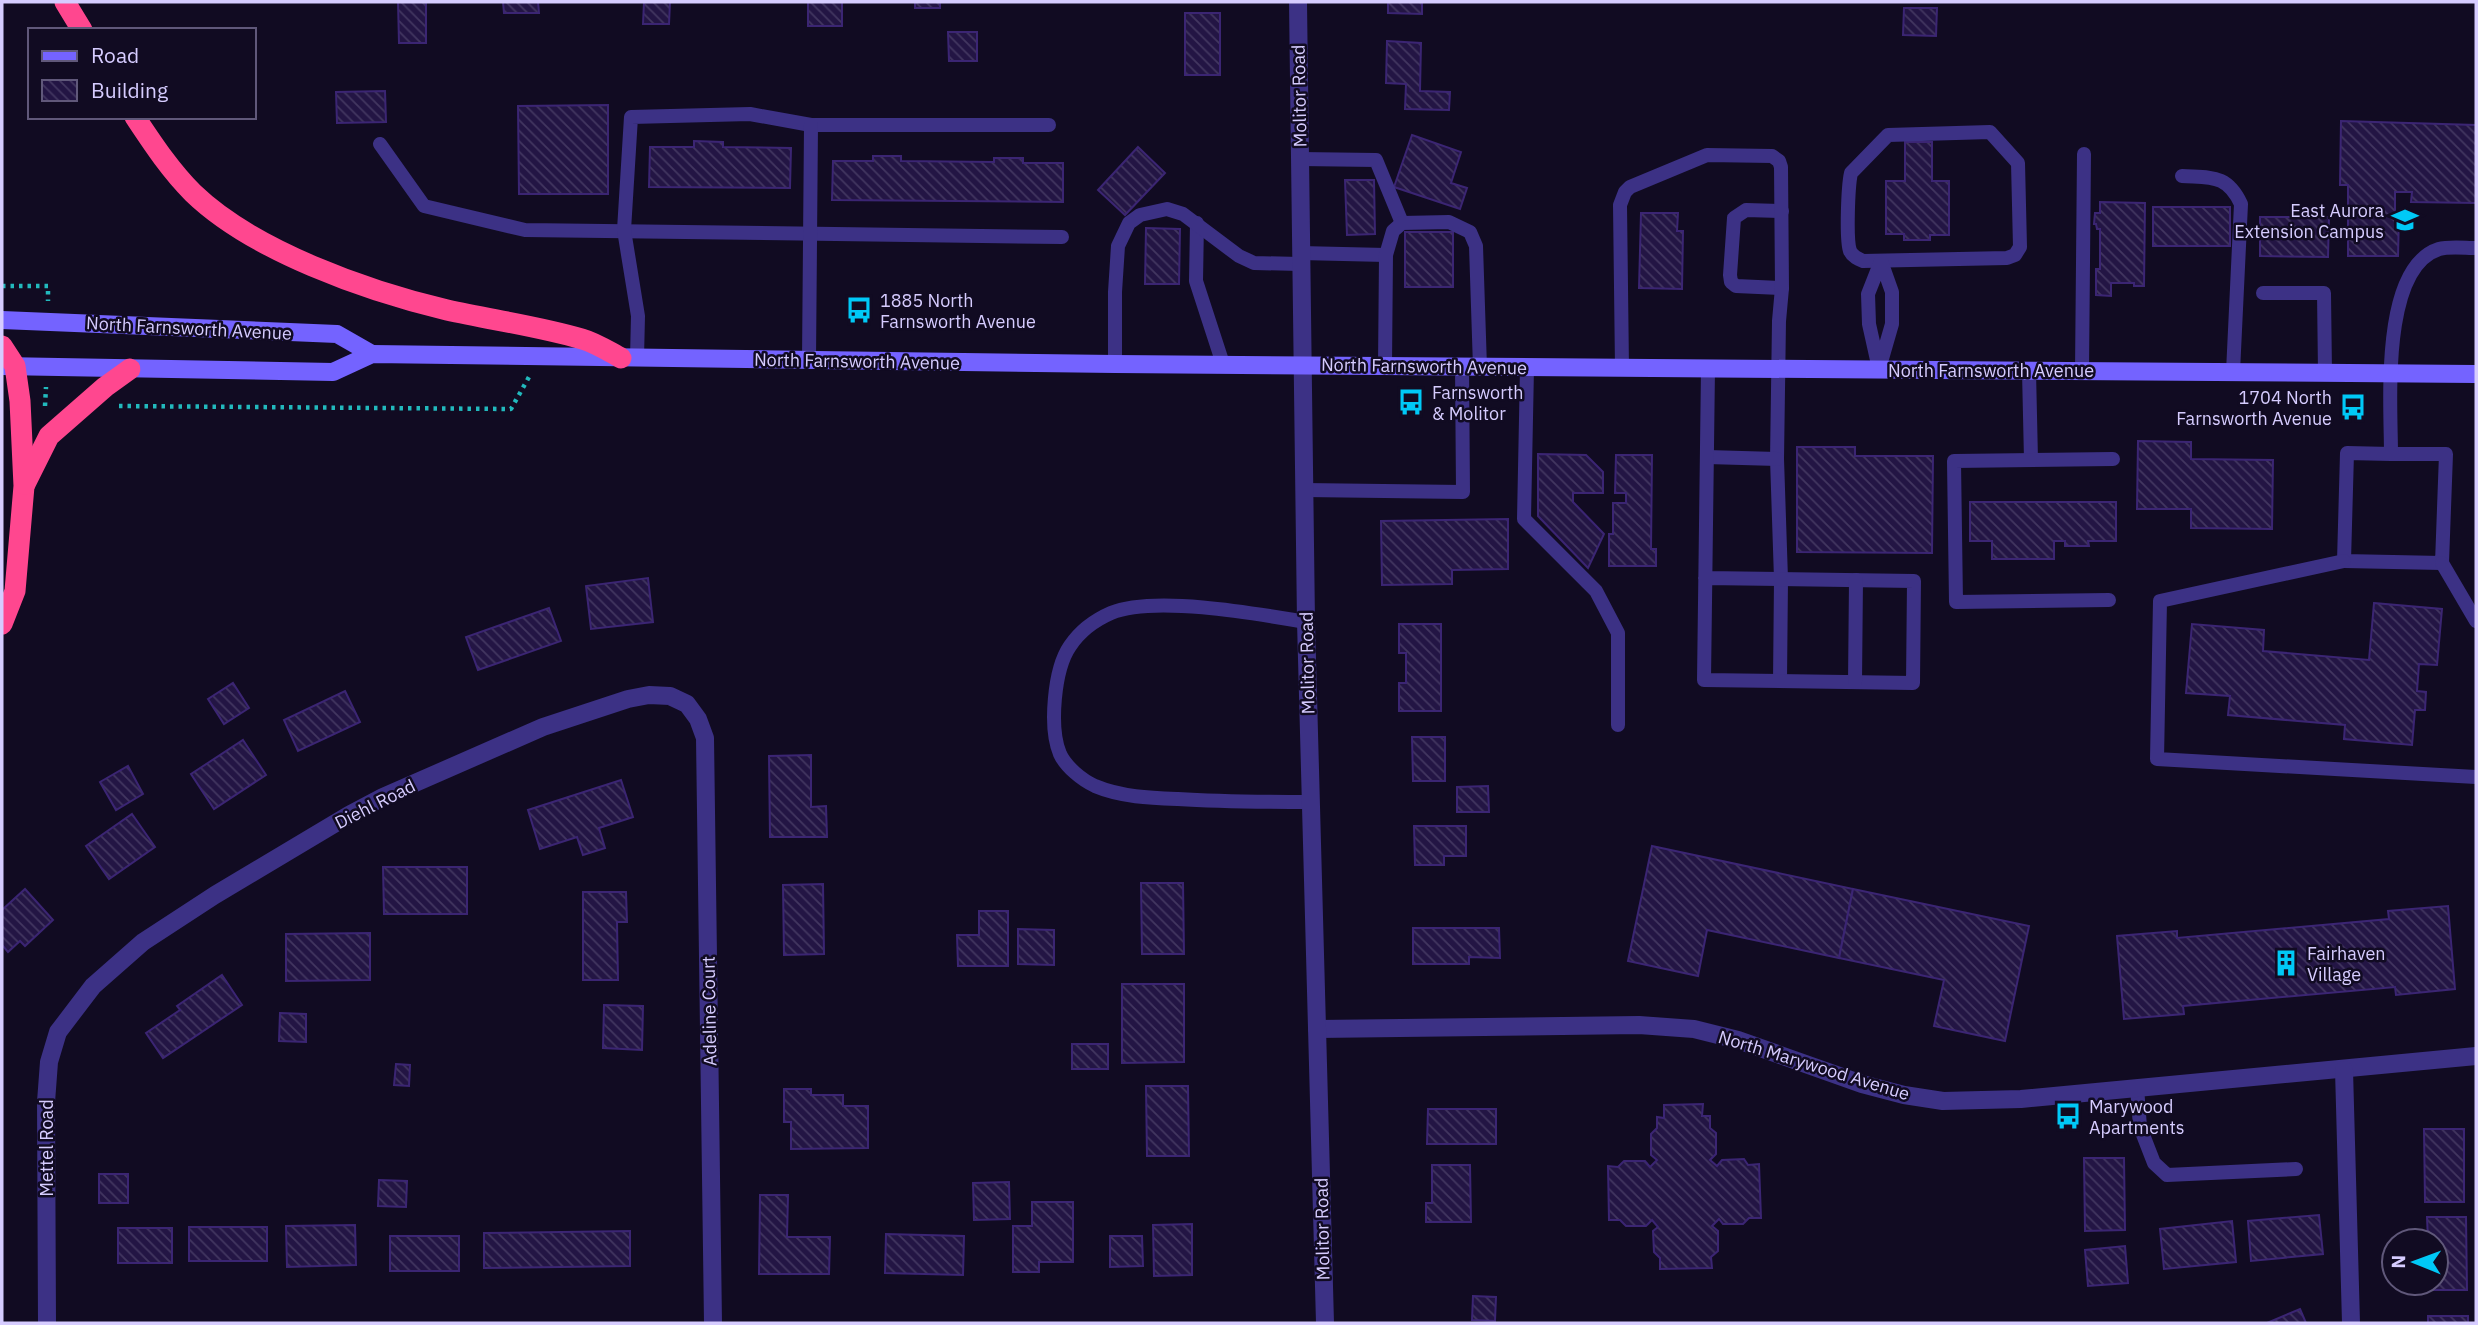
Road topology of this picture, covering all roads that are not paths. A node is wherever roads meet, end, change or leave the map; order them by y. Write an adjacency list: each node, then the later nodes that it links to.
1 (65, 2): 3 (highway)
2 (1298, 2): 9 (street, Molitor Road)
3 (81, 28)
4 (136, 119): 26 (highway)
5 (811, 125): 6 (lane); 14 (lane); 15 (lane)
6 (1049, 125)
7 (380, 144): 14 (lane)
8 (2084, 154): 42 (lane)
9 (1300, 159): 13 (lane); 19 (street, Molitor Road)
10 (2182, 176): 43 (lane)
11 (1782, 211): 21 (lane); 21 (lane); 36 (lane)
12 (1197, 223): 19 (lane); 28 (lane); 29 (lane)
13 (1402, 223): 18 (lane); 34 (lane)
14 (624, 230): 15 (lane); 26 (lane)
15 (811, 232): 16 (lane); 27 (lane)
16 (1062, 237)
17 (2476, 248): 45 (lane)
18 (1386, 255): 19 (lane); 31 (lane)
19 (1300, 259): 30 (street, Molitor Road)
20 (1881, 261): 20 (lane); 40 (lane); 40 (lane)
21 (1782, 288): 39 (lane)
22 (2263, 293): 44 (lane)
23 (2, 320): 25 (main road, North Farnsworth Avenue)
24 (2, 346): 32 (highway)
25 (372, 354): 26 (main road, North Farnsworth Avenue); 37 (main road, North Farnsworth Avenue)
26 (629, 358): 27 (main road, North Farnsworth Avenue)
27 (809, 360): 28 (main road, North Farnsworth Avenue)
28 (1115, 364): 29 (main road, North Farnsworth Avenue)
29 (1223, 364): 30 (main road, North Farnsworth Avenue)
30 (1301, 364): 31 (main road, North Farnsworth Avenue); 53 (street, Molitor Road)
31 (1385, 365): 33 (main road, North Farnsworth Avenue)
32 (8, 366): 37 (main road, North Farnsworth Avenue); 52 (highway)
33 (1462, 366): 34 (main road, North Farnsworth Avenue); 53 (lane)
34 (1480, 366): 35 (main road, North Farnsworth Avenue)
35 (1527, 368): 36 (main road, North Farnsworth Avenue); 66 (lane)
36 (1622, 368): 38 (main road, North Farnsworth Avenue)
37 (130, 369): 52 (highway)
38 (1707, 369): 39 (main road, North Farnsworth Avenue); 48 (lane)
39 (1779, 369): 40 (main road, North Farnsworth Avenue); 49 (lane)
40 (1879, 369): 41 (main road, North Farnsworth Avenue)
41 (2029, 371): 42 (main road, North Farnsworth Avenue); 51 (lane)
42 (2082, 371): 43 (main road, North Farnsworth Avenue)
43 (2233, 372): 44 (main road, North Farnsworth Avenue)
44 (2325, 373): 45 (main road, North Farnsworth Avenue)
45 (2390, 373): 46 (main road, North Farnsworth Avenue); 47 (lane)
46 (2476, 374)
47 (2391, 454): 54 (lane); 55 (lane)
48 (1707, 457): 49 (lane); 56 (lane)
49 (1777, 458): 57 (lane)
50 (2113, 459): 51 (lane)
51 (2031, 460): 59 (lane)
52 (24, 486): 62 (highway)
53 (1304, 490): 61 (street, Molitor Road)
54 (2344, 561): 55 (lane); 67 (lane)
55 (2442, 562): 60 (lane)
56 (1705, 578): 57 (lane); 63 (lane)
57 (1781, 579): 58 (lane); 63 (lane)
58 (1856, 580): 64 (lane); 64 (lane)
59 (2109, 600)
60 (2476, 621)
61 (1306, 622): 68 (street, Molitor Road); 68 (lane)
62 (2, 624)
63 (1780, 681): 64 (lane)
64 (1855, 682)
65 (687, 704): 69 (street, Diehl Road); 76 (street, Adeline Court)
66 (1618, 725)
67 (2476, 777)
68 (1311, 802): 70 (street, Molitor Road)
69 (93, 986): 75 (street, Mettel Road)
70 (1317, 1029): 73 (street, North Marywood Avenue); 77 (street, Molitor Road)
71 (2476, 1056): 72 (street, North Marywood Avenue)
72 (2344, 1070): 73 (street, North Marywood Avenue); 78 (street)
73 (2137, 1087): 74 (lane)
74 (2296, 1169)
75 (47, 1323)
76 (713, 1323)
77 (1325, 1323)
78 (2351, 1323)

